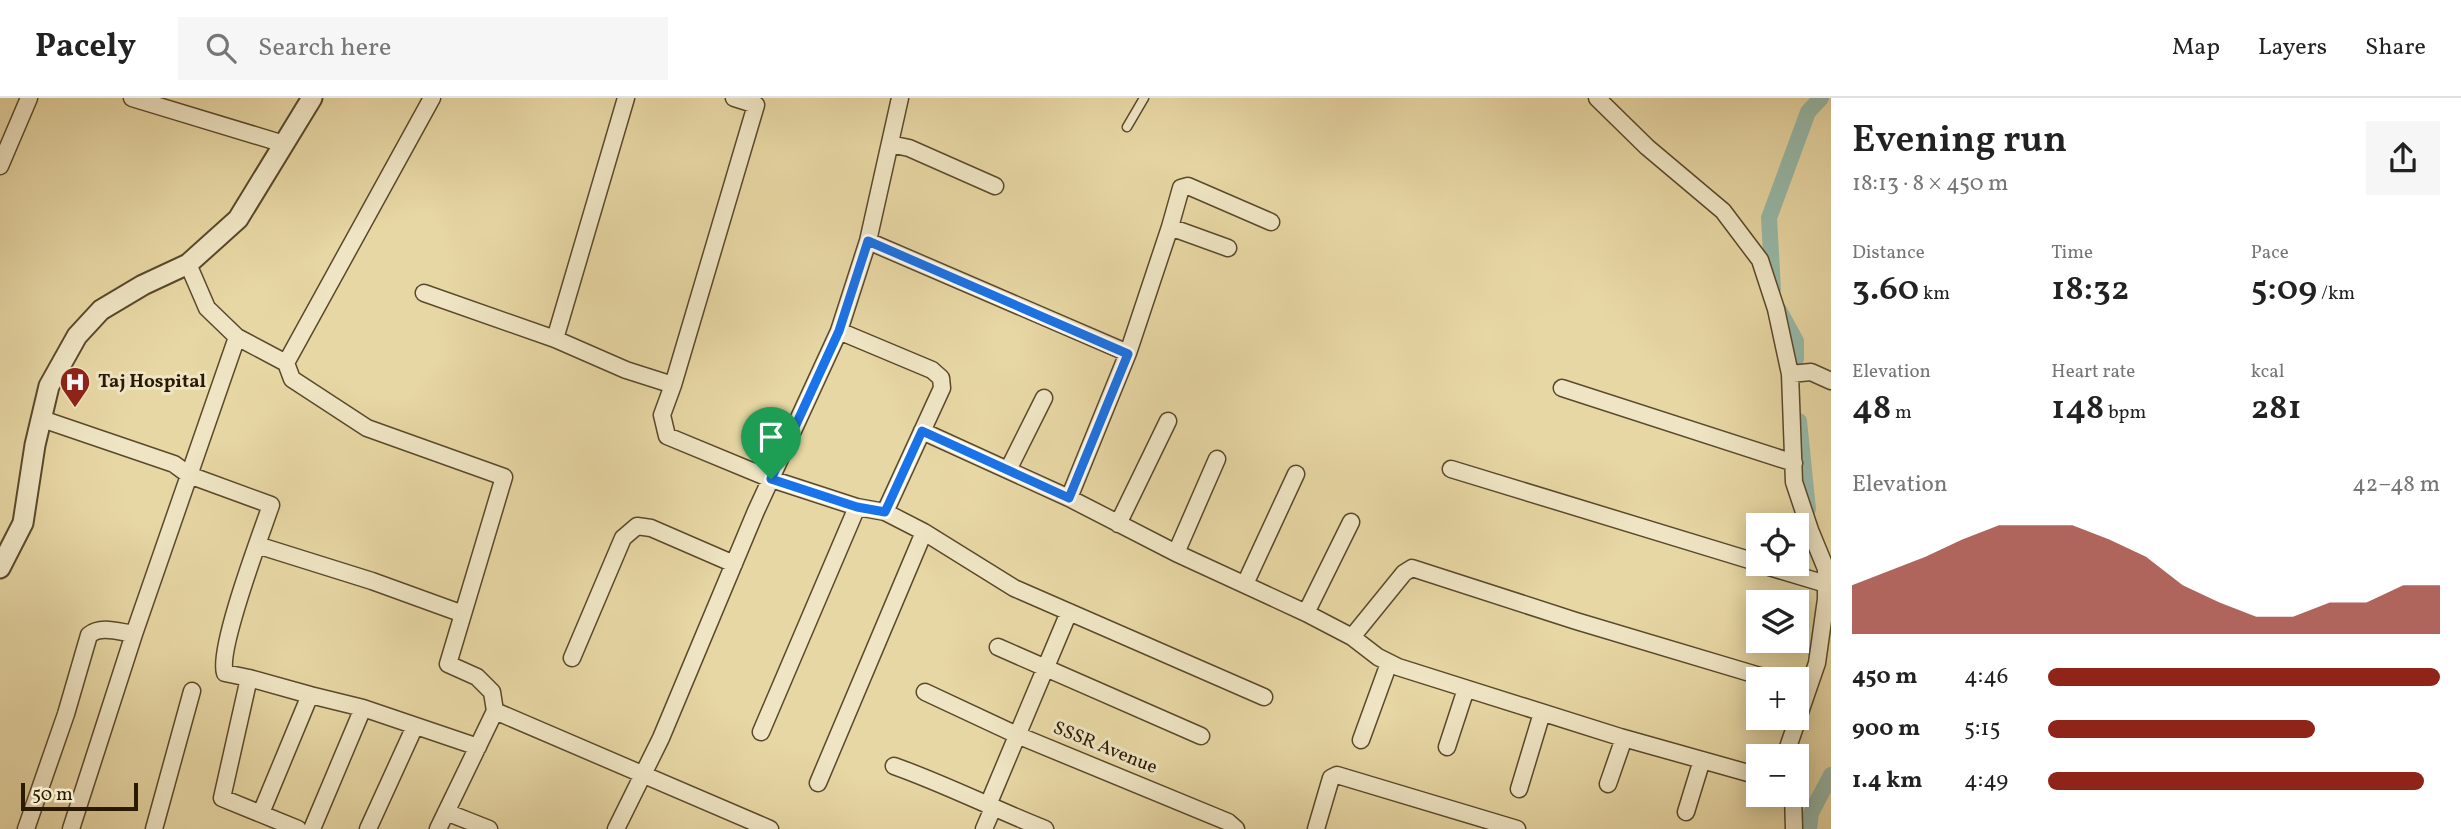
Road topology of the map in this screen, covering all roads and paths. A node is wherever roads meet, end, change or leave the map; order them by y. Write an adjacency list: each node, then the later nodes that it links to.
1 (29, 98): 15 (street)
2 (132, 98): 13 (street)
3 (312, 98): 13 (street)
4 (432, 98): 27 (street)
5 (626, 98): 25 (street)
6 (734, 98): 30 (street)
7 (900, 98): 14 (street)
8 (1144, 98): 12 (lane)
9 (1597, 98): 11 (street)
10 (1620, 98): 11 (street)
11 (1617, 117): 28 (street)
12 (1127, 127)
13 (284, 144): 21 (street)
14 (890, 144): 16 (street); 19 (street)
15 (0, 166)
16 (995, 186)
17 (1271, 222): 18 (street)
18 (1170, 227): 20 (street); 26 (street)
19 (868, 241): 23 (street); 26 (street)
20 (1228, 248)
21 (188, 264): 24 (street); 33 (street)
22 (424, 293): 25 (street)
23 (839, 331): 35 (street); 42 (street)
24 (237, 337): 27 (street); 41 (street)
25 (555, 339): 30 (street)
26 (1128, 354): 43 (street)
27 (286, 363): 59 (street)
28 (1790, 374): 29 (street); 37 (street)
29 (1831, 381)
30 (673, 385): 42 (street)
31 (1562, 388): 37 (street)
32 (1044, 398): 38 (street)
33 (42, 419): 41 (street); 53 (street)
34 (1168, 421): 47 (street)
35 (922, 431): 38 (street); 45 (street)
36 (1217, 459): 50 (street)
37 (1794, 463): 56 (street)
38 (1008, 470): 43 (street)
39 (1451, 470): 51 (street)
40 (1296, 474): 55 (street)
41 (188, 475): 49 (street); 60 (street)
42 (771, 479): 44 (street); 52 (street)
43 (1069, 498): 47 (street)
44 (857, 507): 45 (street); 78 (street)
45 (885, 512): 48 (street)
46 (1352, 522): 58 (street)
47 (1118, 524): 50 (street)
48 (924, 532): 57 (street); 89 (street)
49 (257, 545): 59 (street); 67 (street)
50 (1177, 553): 55 (street)
51 (1746, 560)
52 (734, 564): 63 (street); 87 (street)
53 (0, 568)
54 (1799, 576): 56 (street)
55 (1245, 584): 58 (street)
56 (1826, 584): 68 (street)
57 (1069, 612): 65 (street); 73 (street)
58 (1307, 613): 61 (street)
59 (463, 614): 75 (street)
60 (134, 634): 97 (street); 98 (street)
61 (1352, 637): 64 (street); 66 (street)
62 (998, 647): 65 (street)
63 (572, 658)
64 (1389, 663): 69 (street); 82 (street)
65 (1045, 668): 79 (street); 80 (street)
66 (1746, 672)
67 (249, 678): 72 (street); 96 (street)
68 (1809, 678)
69 (1466, 689): 76 (street); 84 (street)
70 (192, 691): 99 (street)
71 (925, 692): 79 (street, SSSR Avenue)
72 (310, 695): 74 (street); 96 (street)
73 (1264, 697)
74 (363, 708): 77 (street); 101 (street)
75 (495, 711): 83 (street); 87 (street)
76 (1542, 713): 81 (street); 91 (street)
77 (415, 726): 83 (street); 102 (street)
78 (761, 732)
79 (1017, 735): 93 (street); 109 (street, SSSR Avenue)
80 (1201, 736)
81 (1624, 738): 85 (street); 90 (street)
82 (1361, 740)
83 (478, 747): 94 (street)
84 (1447, 747)
85 (1702, 761): 88 (street); 95 (street)
86 (894, 766): 93 (street)
87 (643, 773): 105 (street); 106 (street)
88 (1746, 773)
89 (818, 783)
90 (1608, 784)
91 (1519, 789)
92 (1793, 807): 112 (street)
93 (993, 808): 107 (street); 108 (street)
94 (446, 812): 103 (street); 104 (street)
95 (1686, 812)
96 (261, 813): 100 (street)
97 (26, 829)
98 (71, 829)
99 (154, 829)
100 (298, 829)
101 (312, 829)
102 (368, 829)
103 (438, 829)
104 (489, 829)
105 (616, 829)
106 (770, 829)
107 (984, 829)
108 (1045, 829)
109 (1236, 829)
110 (1316, 829): 111 (street)
111 (1517, 829)
112 (1794, 829)

